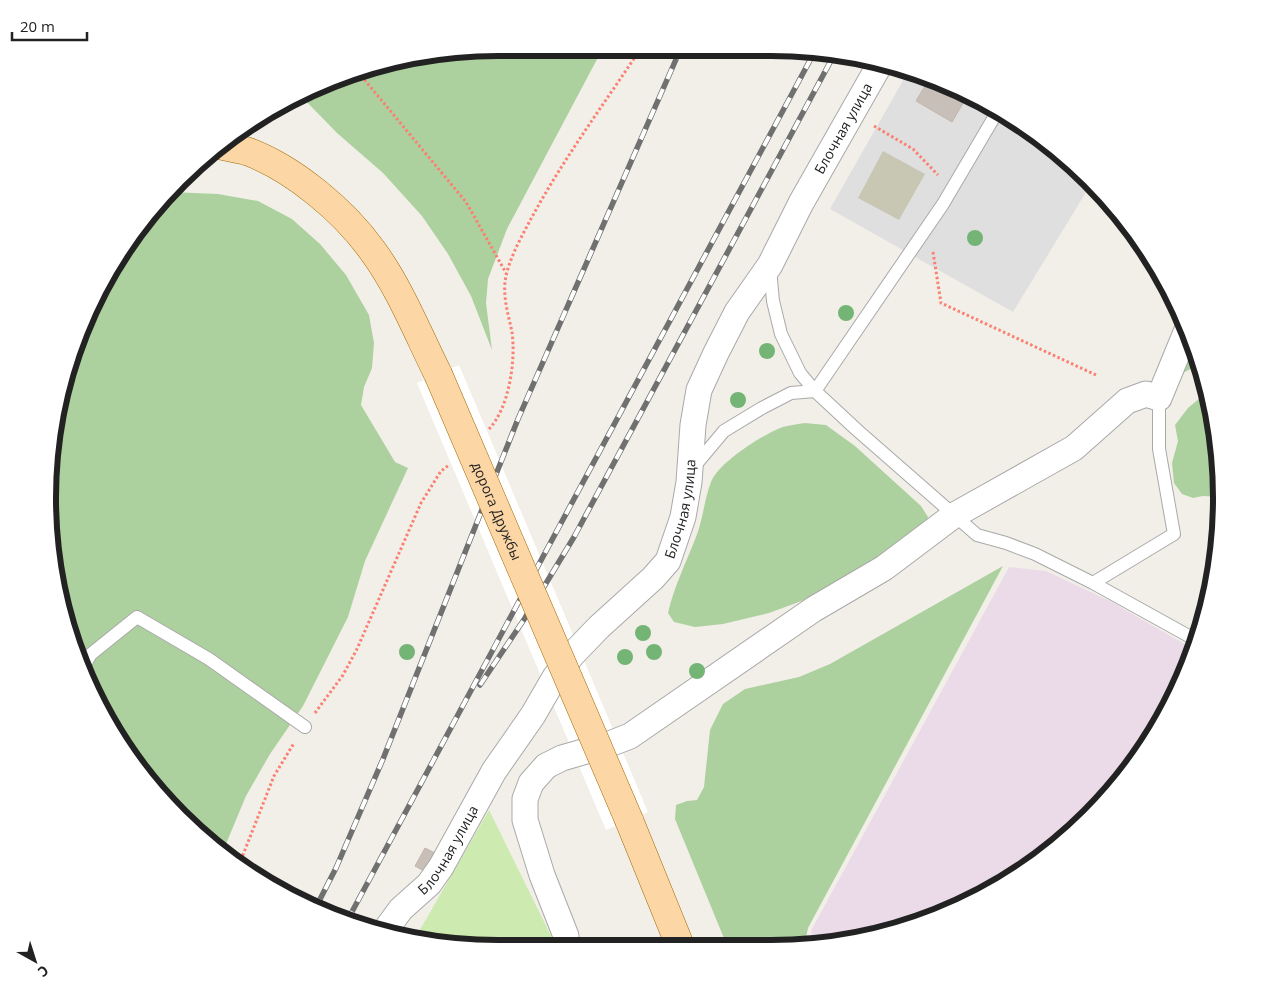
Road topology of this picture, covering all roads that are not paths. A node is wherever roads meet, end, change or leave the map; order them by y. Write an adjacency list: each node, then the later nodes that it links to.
1 (877, 69): 4 (street, Блочная улица)
2 (994, 117): 6 (lane)
3 (230, 148): 16 (main road, дорога Дружбы, bridge)
4 (770, 264): 6 (lane); 8 (street, Блочная улица)
5 (1183, 340): 7 (street)
6 (815, 391): 8 (lane); 9 (lane)
7 (1159, 398): 9 (street); 10 (lane)
8 (690, 472): 14 (street, Блочная улица)
9 (953, 516): 10 (lane); 15 (street)
10 (1093, 583): 11 (lane)
11 (1190, 637)
12 (87, 660): 13 (lane)
13 (305, 726)
14 (388, 926)
15 (565, 940)
16 (677, 940)

